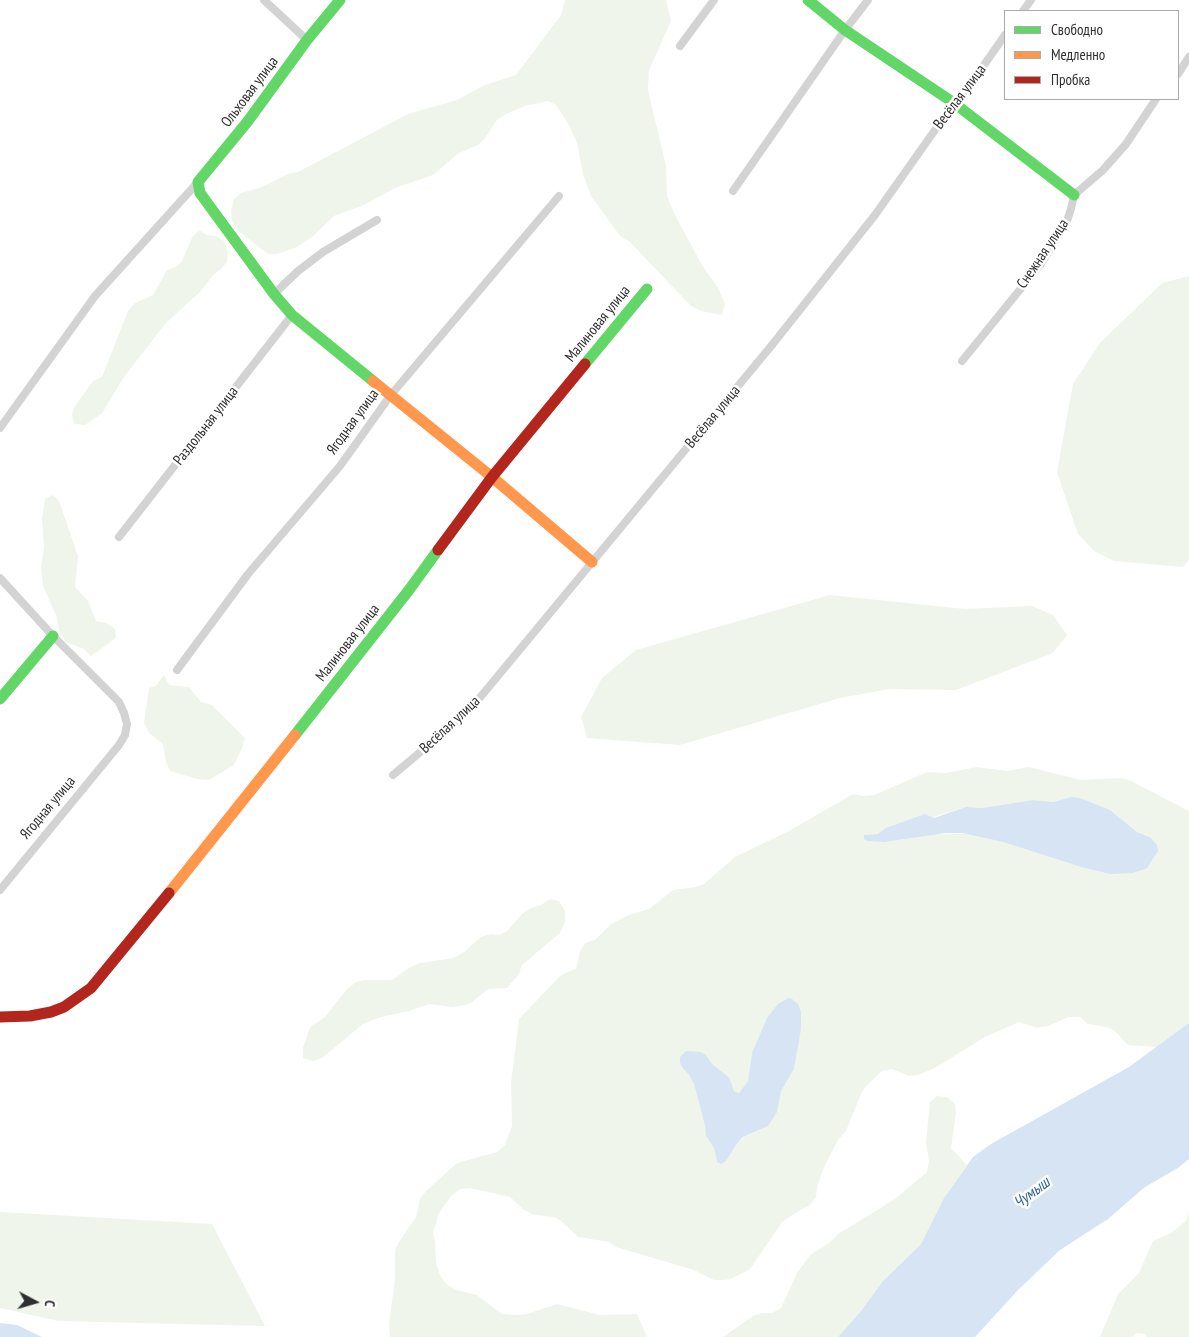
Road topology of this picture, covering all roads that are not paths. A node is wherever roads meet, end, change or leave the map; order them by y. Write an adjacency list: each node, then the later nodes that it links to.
1 (264, 0): 8 (street)
2 (340, 0): 8 (street, Ольховая улица)
3 (714, 0): 9 (street)
4 (808, 0): 6 (street)
5 (868, 0): 6 (street)
6 (845, 30): 13 (street); 15 (street)
7 (1004, 36): 13 (street, Весёлая улица)
8 (307, 40): 14 (street, Ольховая улица)
9 (680, 46)
10 (1189, 57): 11 (street)
11 (1179, 72)
12 (1155, 100): 16 (street)
13 (954, 103): 16 (street); 27 (street, Весёлая улица)
14 (198, 182): 20 (street); 24 (street)
15 (733, 191)
16 (1074, 195): 22 (street, Снежная улица)
17 (559, 196): 23 (street, Ягодная улица)
18 (377, 220): 20 (street)
19 (647, 289): 25 (street, Малиновая улица)
20 (274, 294): 21 (street)
21 (292, 315): 23 (street); 26 (street, Раздольная улица)
22 (962, 361)
23 (390, 396): 25 (street); 30 (street, Ягодная улица)
24 (0, 428)
25 (492, 477): 27 (street); 34 (street, Малиновая улица)
26 (119, 536)
27 (592, 562): 32 (street, Весёлая улица)
28 (0, 578): 29 (street)
29 (53, 636): 31 (street); 33 (street, Ягодная улица)
30 (177, 670)
31 (0, 699)
32 (393, 776)
33 (0, 890)
34 (0, 1017)

